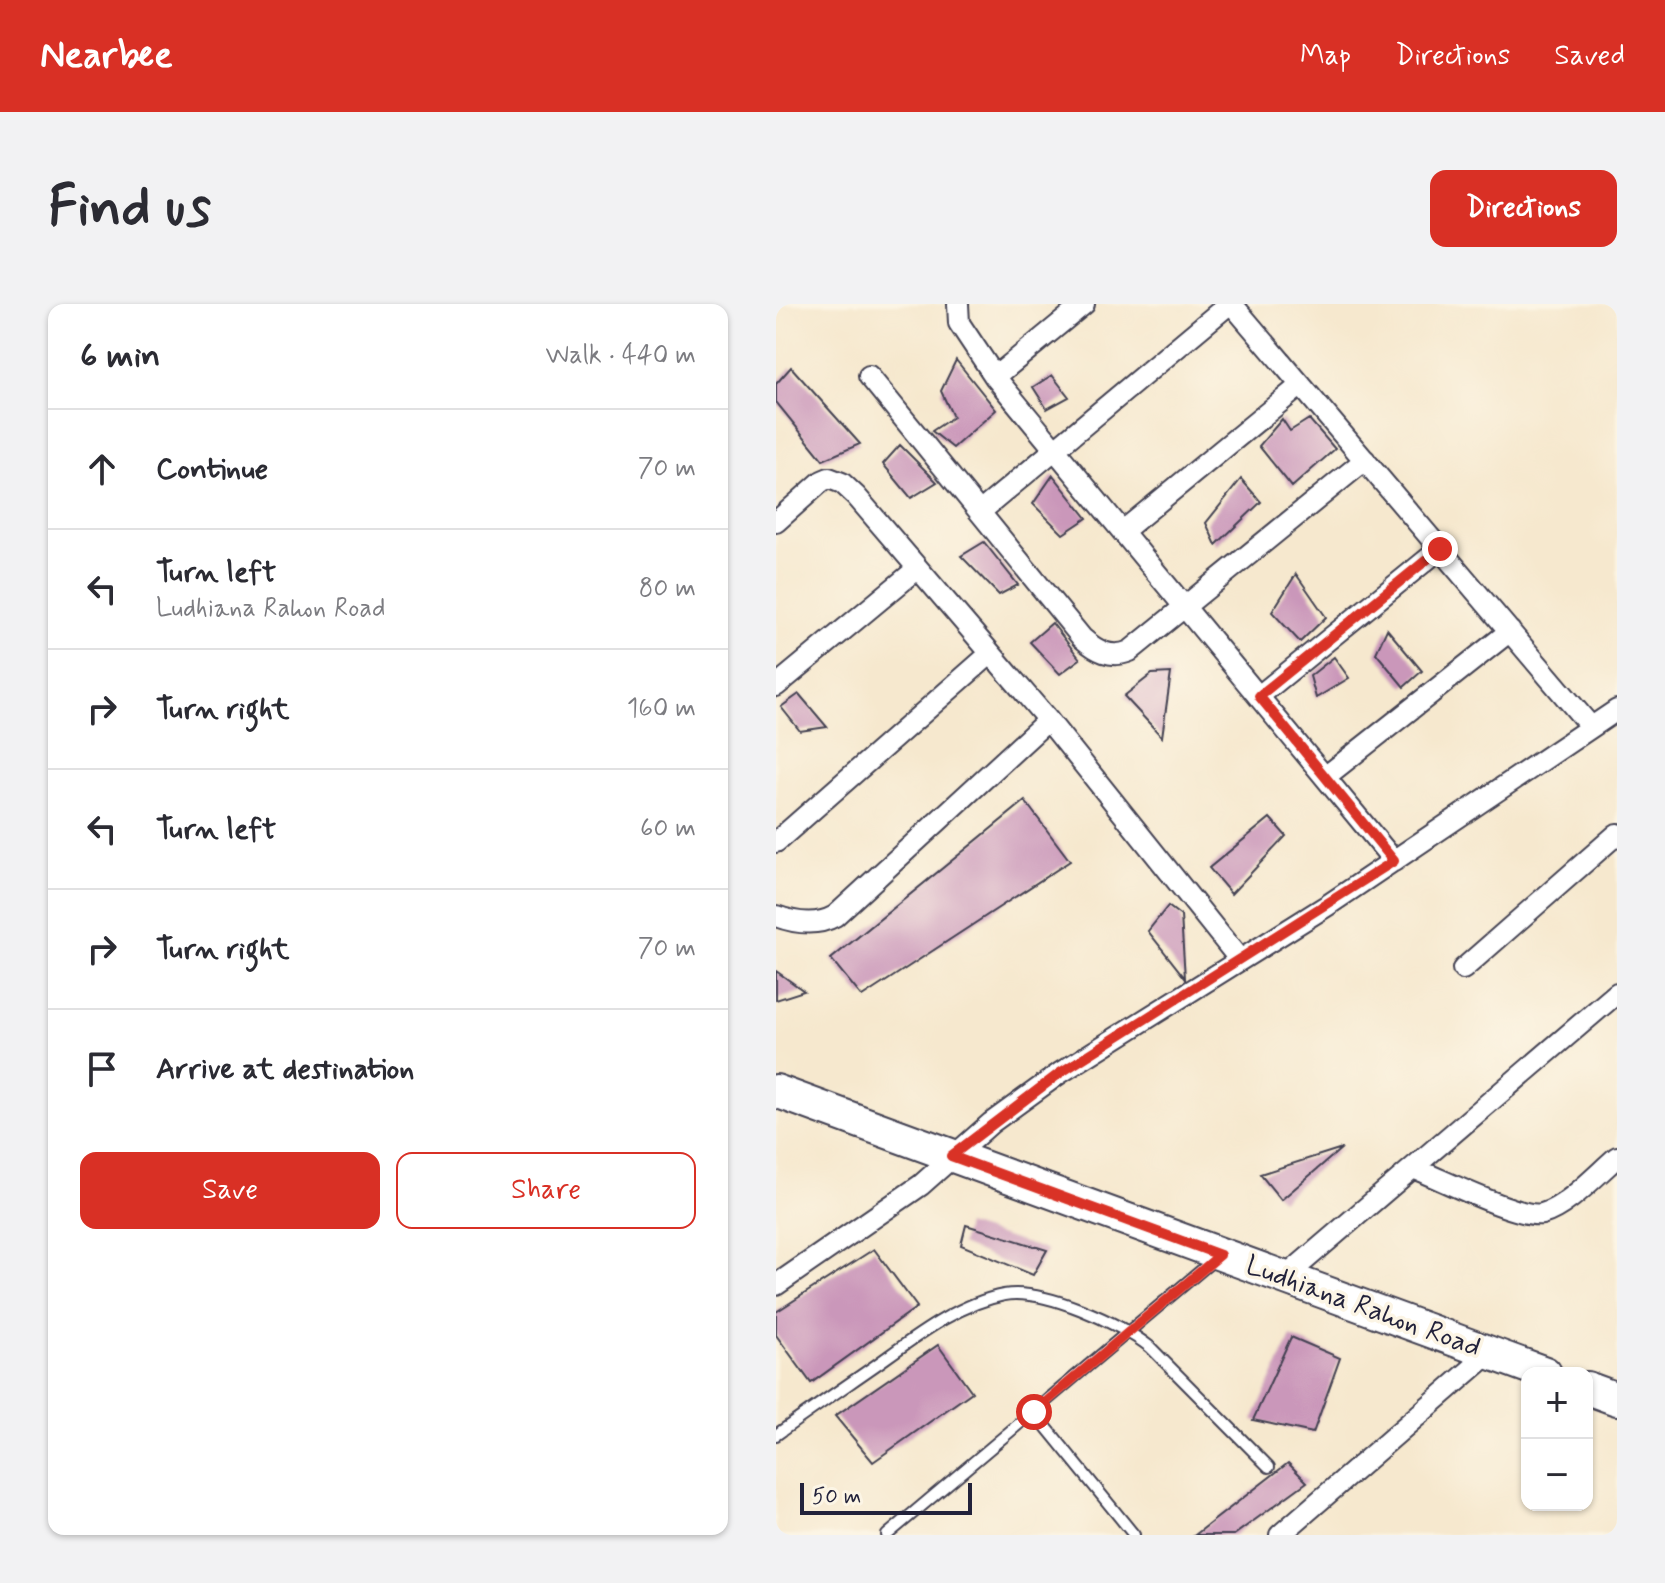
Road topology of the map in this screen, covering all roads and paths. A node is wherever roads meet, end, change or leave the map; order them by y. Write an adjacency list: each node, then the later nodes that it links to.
1 (958, 304): 5 (street)
2 (1084, 304): 5 (street)
3 (1230, 304): 6 (street); 7 (street)
4 (869, 376): 9 (street)
5 (995, 377): 7 (street)
6 (1301, 385): 8 (street); 11 (street)
7 (1055, 449): 9 (street); 11 (street)
8 (1365, 460): 12 (street); 14 (street)
9 (980, 512): 14 (street)
10 (776, 522): 13 (street)
11 (1123, 531): 14 (street)
12 (1440, 549): 15 (street); 18 (street)
13 (917, 569): 16 (street); 17 (street)
14 (1185, 606): 18 (street)
15 (1510, 631): 20 (street); 21 (street)
16 (990, 654): 19 (street); 23 (street)
17 (776, 686)
18 (1259, 696): 21 (street)
19 (1048, 720): 25 (street); 26 (street)
20 (1608, 722): 24 (street)
21 (1325, 777): 24 (street)
22 (1617, 834): 27 (street)
23 (776, 842)
24 (1394, 861): 26 (street)
25 (776, 916)
26 (1240, 960): 30 (street)
27 (1463, 969)
28 (1617, 993): 32 (street)
29 (776, 1091): 30 (main road, Ludhiana Rahon Road)
30 (951, 1156): 33 (main road, Ludhiana Rahon Road); 35 (street)
31 (1617, 1157): 32 (street)
32 (1413, 1168): 34 (street)
33 (1220, 1255): 34 (main road, Ludhiana Rahon Road); 36 (lane)
34 (1284, 1278): 37 (main road, Ludhiana Rahon Road)
35 (776, 1285)
36 (1130, 1331): 41 (lane); 42 (lane); 43 (lane)
37 (1490, 1353): 38 (main road, Ludhiana Rahon Road); 46 (street)
38 (1528, 1367)
39 (1593, 1390): 40 (main road)
40 (1617, 1399)
41 (1034, 1412): 44 (lane); 45 (lane)
42 (776, 1435)
43 (1269, 1467)
44 (887, 1535)
45 (1134, 1535)
46 (1280, 1535)

